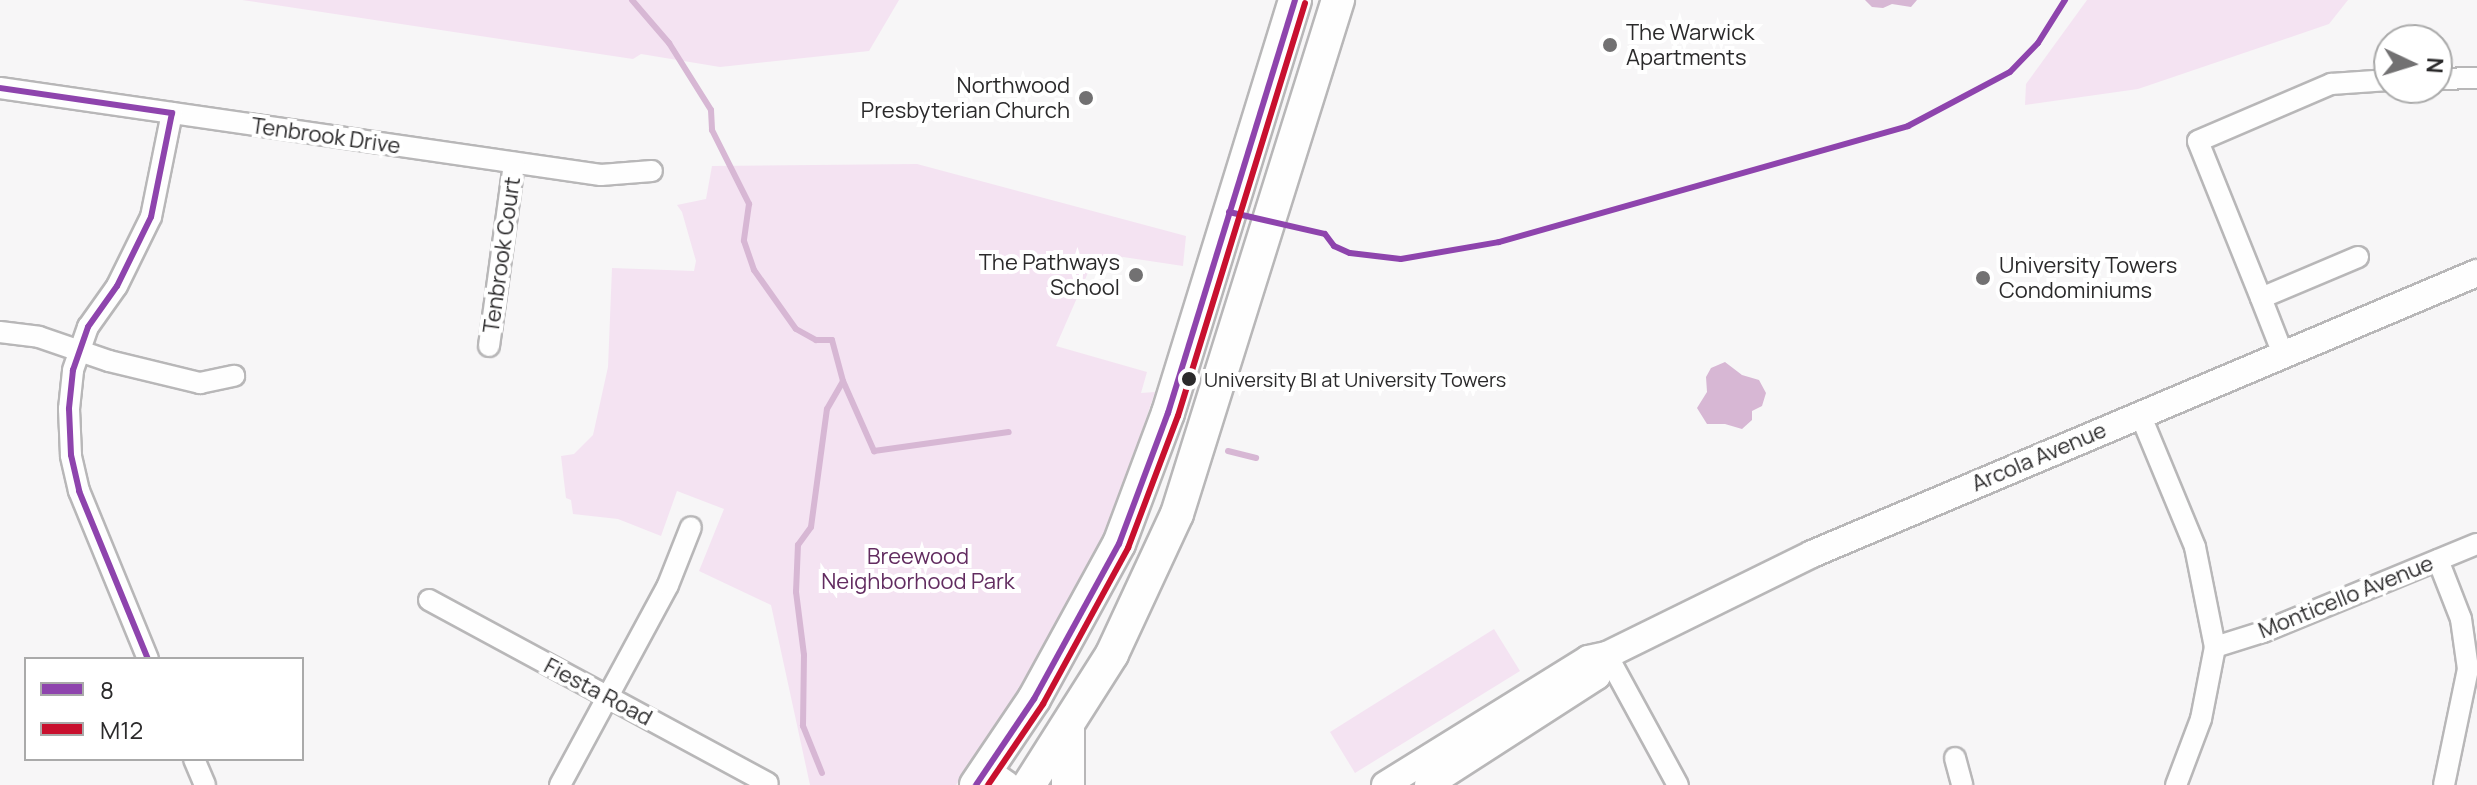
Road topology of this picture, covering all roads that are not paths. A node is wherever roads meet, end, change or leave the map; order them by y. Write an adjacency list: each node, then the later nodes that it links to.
1 (1295, 0): 30 (main road)
2 (1338, 0): 27 (main road)
3 (2477, 78): 4 (street)
4 (2453, 79)
5 (2373, 81): 12 (street)
6 (0, 88): 7 (street, Tenbrook Drive)
7 (172, 113): 8 (street, Tenbrook Drive); 15 (street)
8 (514, 163): 9 (street, Tenbrook Drive); 14 (street, Tenbrook Court)
9 (652, 171)
10 (2358, 257): 12 (street)
11 (2477, 273): 16 (street, Arcola Avenue)
12 (2261, 298): 16 (street)
13 (0, 332): 15 (street)
14 (489, 346)
15 (80, 350): 17 (street); 25 (street)
16 (2283, 354): 18 (street, Arcola Avenue)
17 (234, 376)
18 (2140, 414): 23 (street); 24 (street, Arcola Avenue)
19 (691, 527): 26 (street)
20 (2477, 544): 21 (street, Monticello Avenue)
21 (2438, 560): 23 (street, Monticello Avenue); 41 (street)
22 (429, 600): 26 (street, Fiesta Road)
23 (2215, 647): 40 (street)
24 (1607, 655): 36 (street, Arcola Avenue); 37 (street, Arcola Avenue); 38 (street)
25 (147, 657)
26 (609, 698): 31 (street, Fiesta Road); 33 (street)
27 (1068, 723): 34 (main road); 35 (main road)
28 (1955, 758): 39 (street)
29 (195, 761): 32 (street)
30 (990, 780)
31 (768, 783)
32 (205, 785)
33 (560, 785)
34 (1029, 785)
35 (1068, 785)
36 (1385, 785)
37 (1428, 785)
38 (1678, 785)
39 (1962, 785)
40 (2176, 785)
41 (2444, 785)

